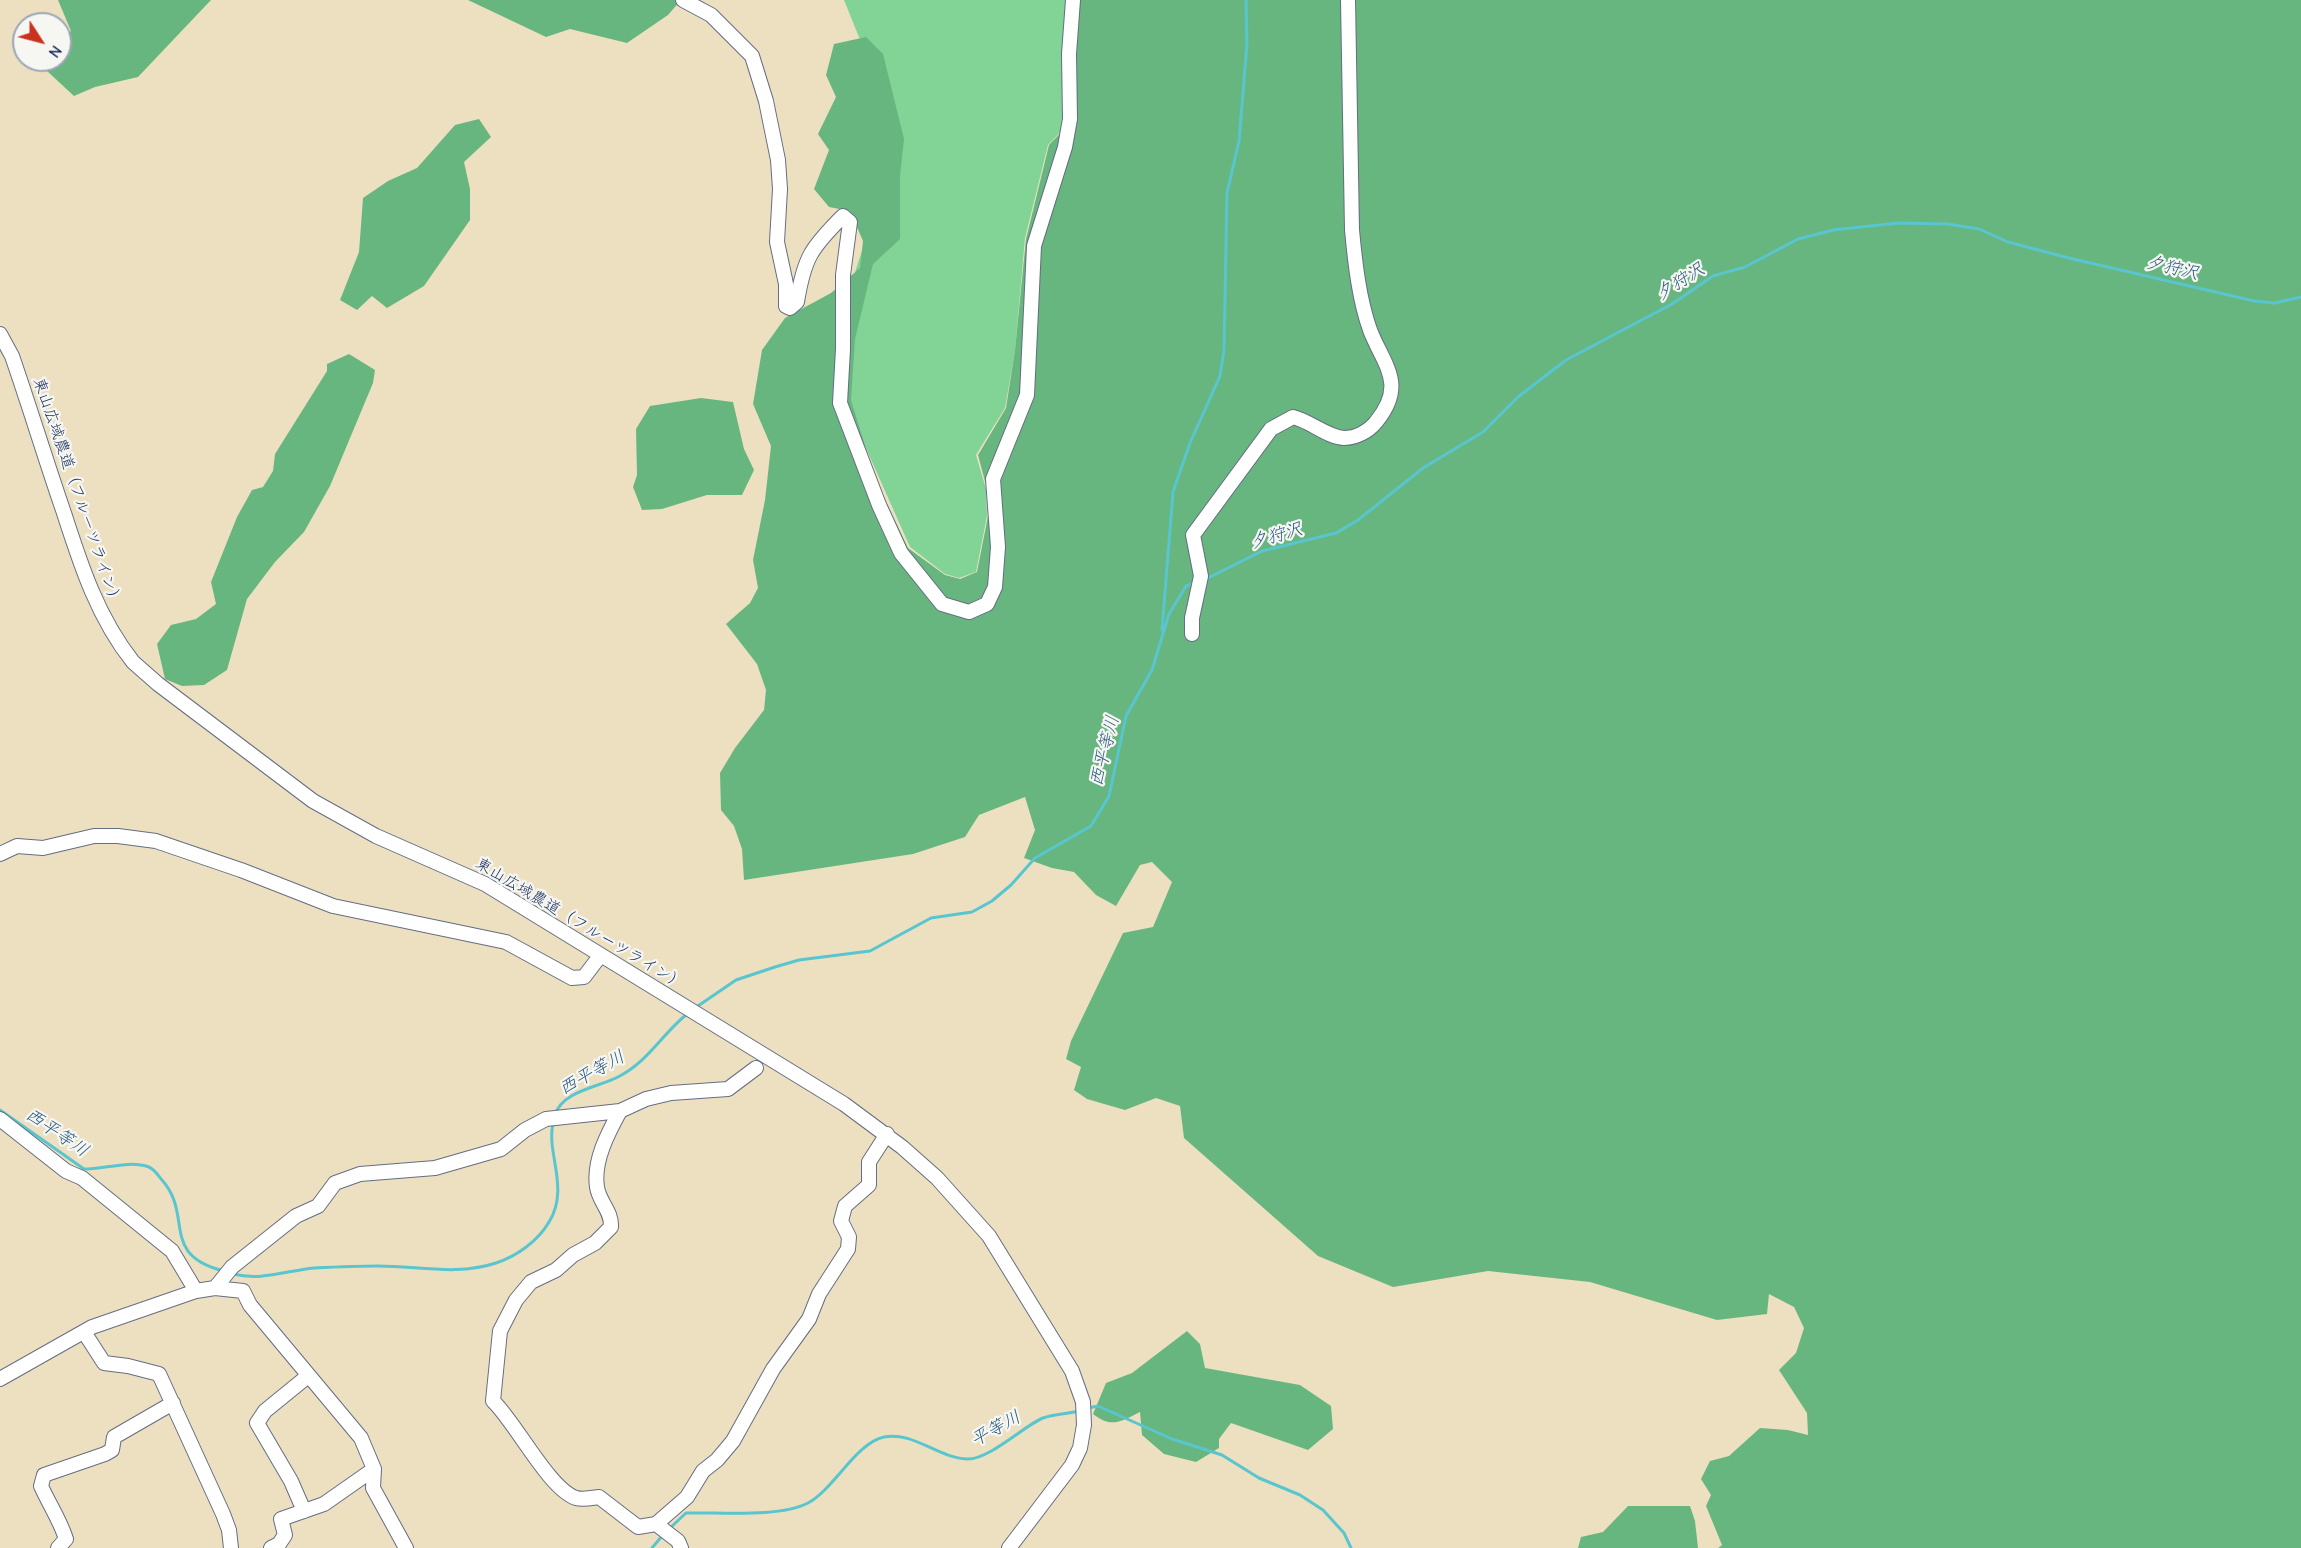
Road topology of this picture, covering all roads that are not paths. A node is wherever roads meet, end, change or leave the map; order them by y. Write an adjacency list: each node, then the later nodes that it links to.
1 (683, 0): 2 (street)
2 (1073, 0)
3 (1348, 0): 5 (street)
4 (0, 334): 7 (street, 東山広域農道（フルーツライン）)
5 (1192, 634)
6 (0, 854): 7 (street)
7 (600, 956): 11 (street, 東山広域農道（フルーツライン）)
8 (756, 1068): 9 (street)
9 (620, 1111): 12 (street); 20 (street)
10 (0, 1119): 13 (street)
11 (887, 1134): 20 (street); 26 (street, 東山広域農道（フルーツライン）)
12 (219, 1283): 13 (street); 15 (street)
13 (196, 1291): 14 (street)
14 (84, 1332): 16 (street); 17 (street)
15 (308, 1376): 18 (street); 19 (street)
16 (0, 1379)
17 (173, 1403): 21 (street); 22 (street)
18 (374, 1469): 19 (street); 24 (street)
19 (304, 1511): 23 (street)
20 (663, 1529): 25 (street)
21 (58, 1548)
22 (231, 1548)
23 (271, 1548)
24 (406, 1548)
25 (681, 1548)
26 (1009, 1548)

